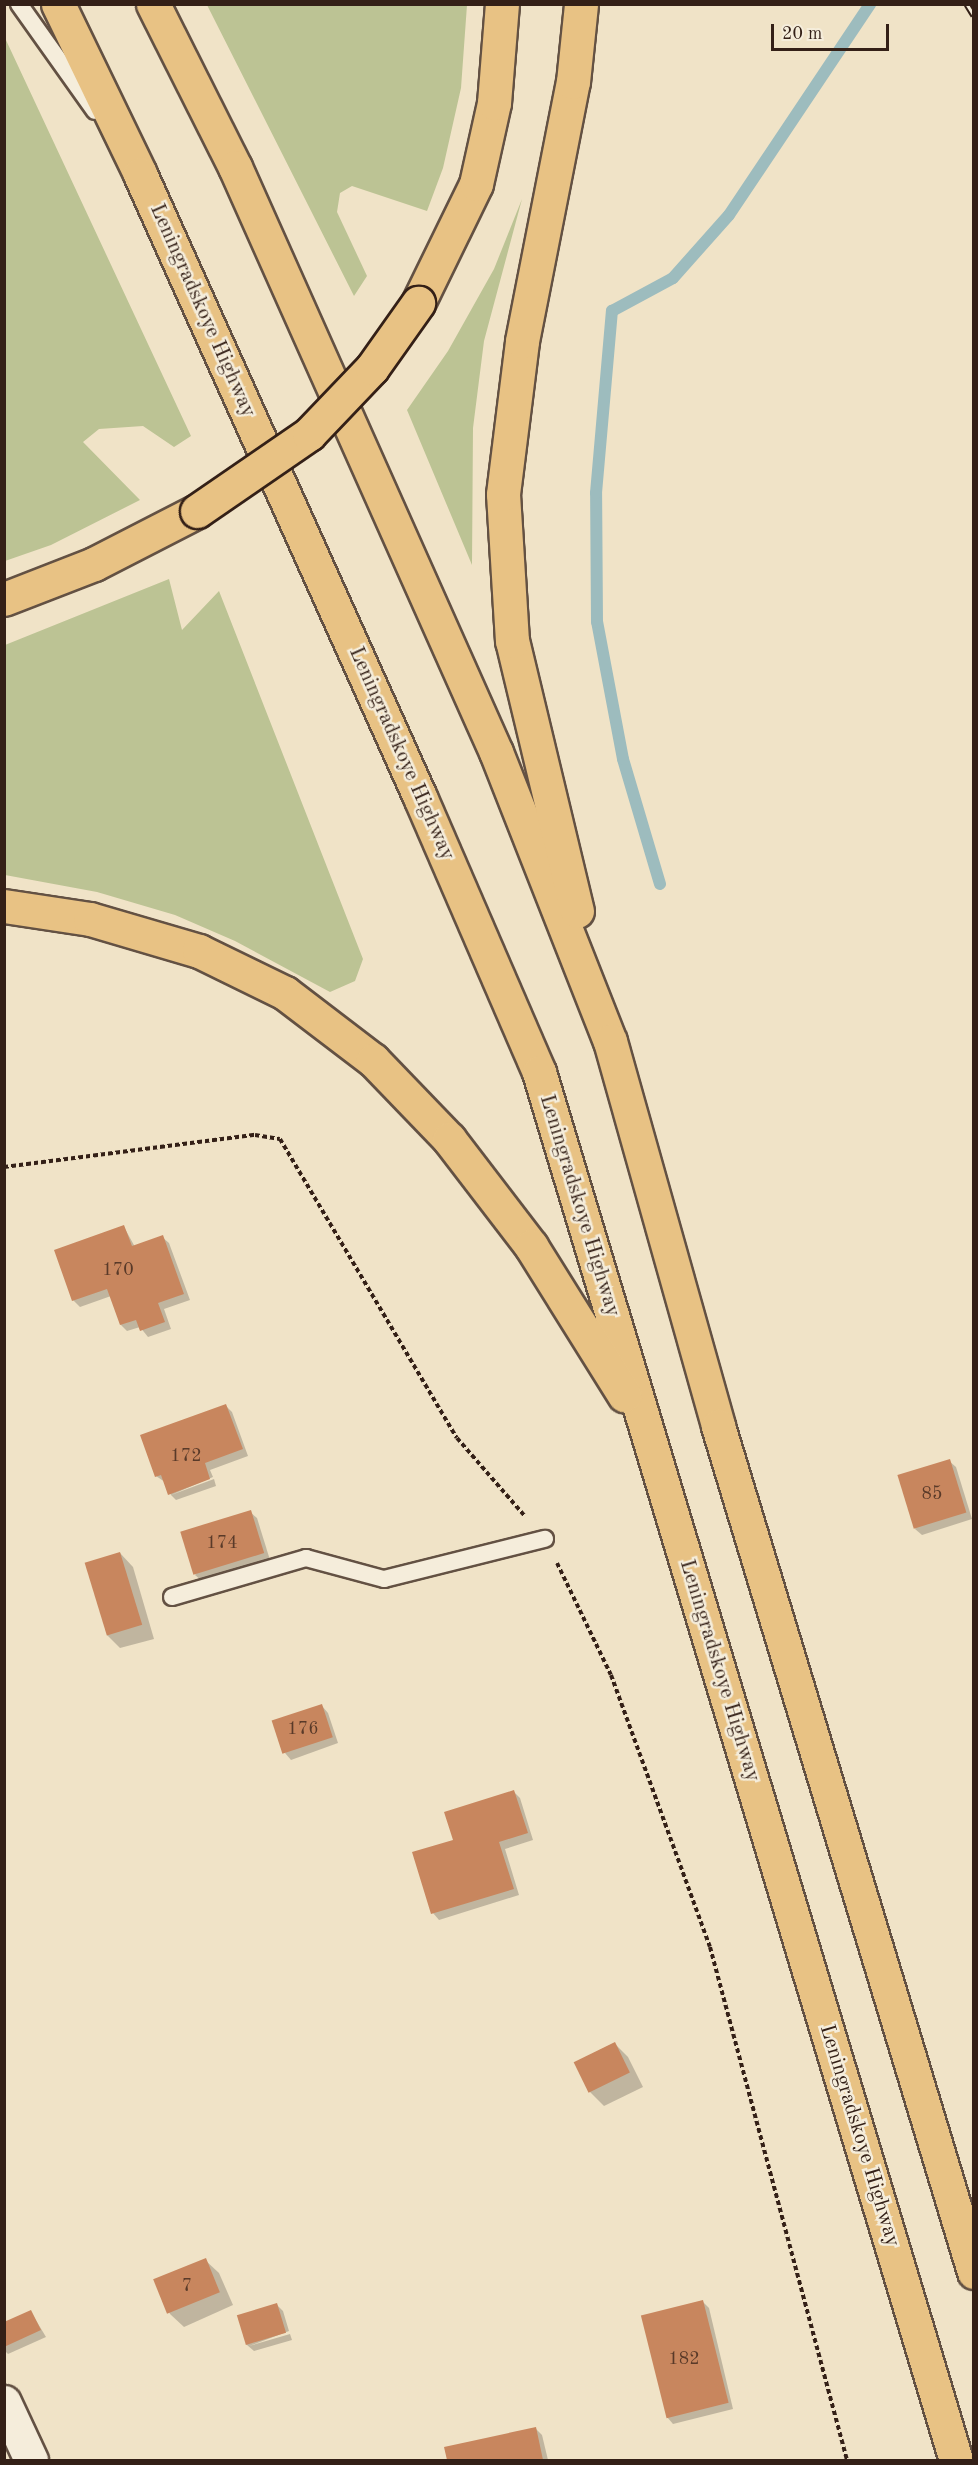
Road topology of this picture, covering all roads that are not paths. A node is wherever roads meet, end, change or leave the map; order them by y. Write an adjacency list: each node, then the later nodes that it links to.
1 (19, 4): 6 (lane)
2 (58, 4): 6 (highway, Leningradskoye Highway)
3 (153, 4): 9 (highway)
4 (502, 4): 7 (highway, bridge)
5 (581, 4): 9 (highway)
6 (141, 174): 10 (highway, Leningradskoye Highway)
7 (4, 599)
8 (4, 906): 10 (highway)
9 (609, 1041): 13 (highway)
10 (647, 1431): 16 (highway, Leningradskoye Highway)
11 (545, 1539): 12 (lane)
12 (172, 1597)
13 (974, 2272)
14 (4, 2402): 15 (street)
15 (31, 2460)
16 (956, 2460)

